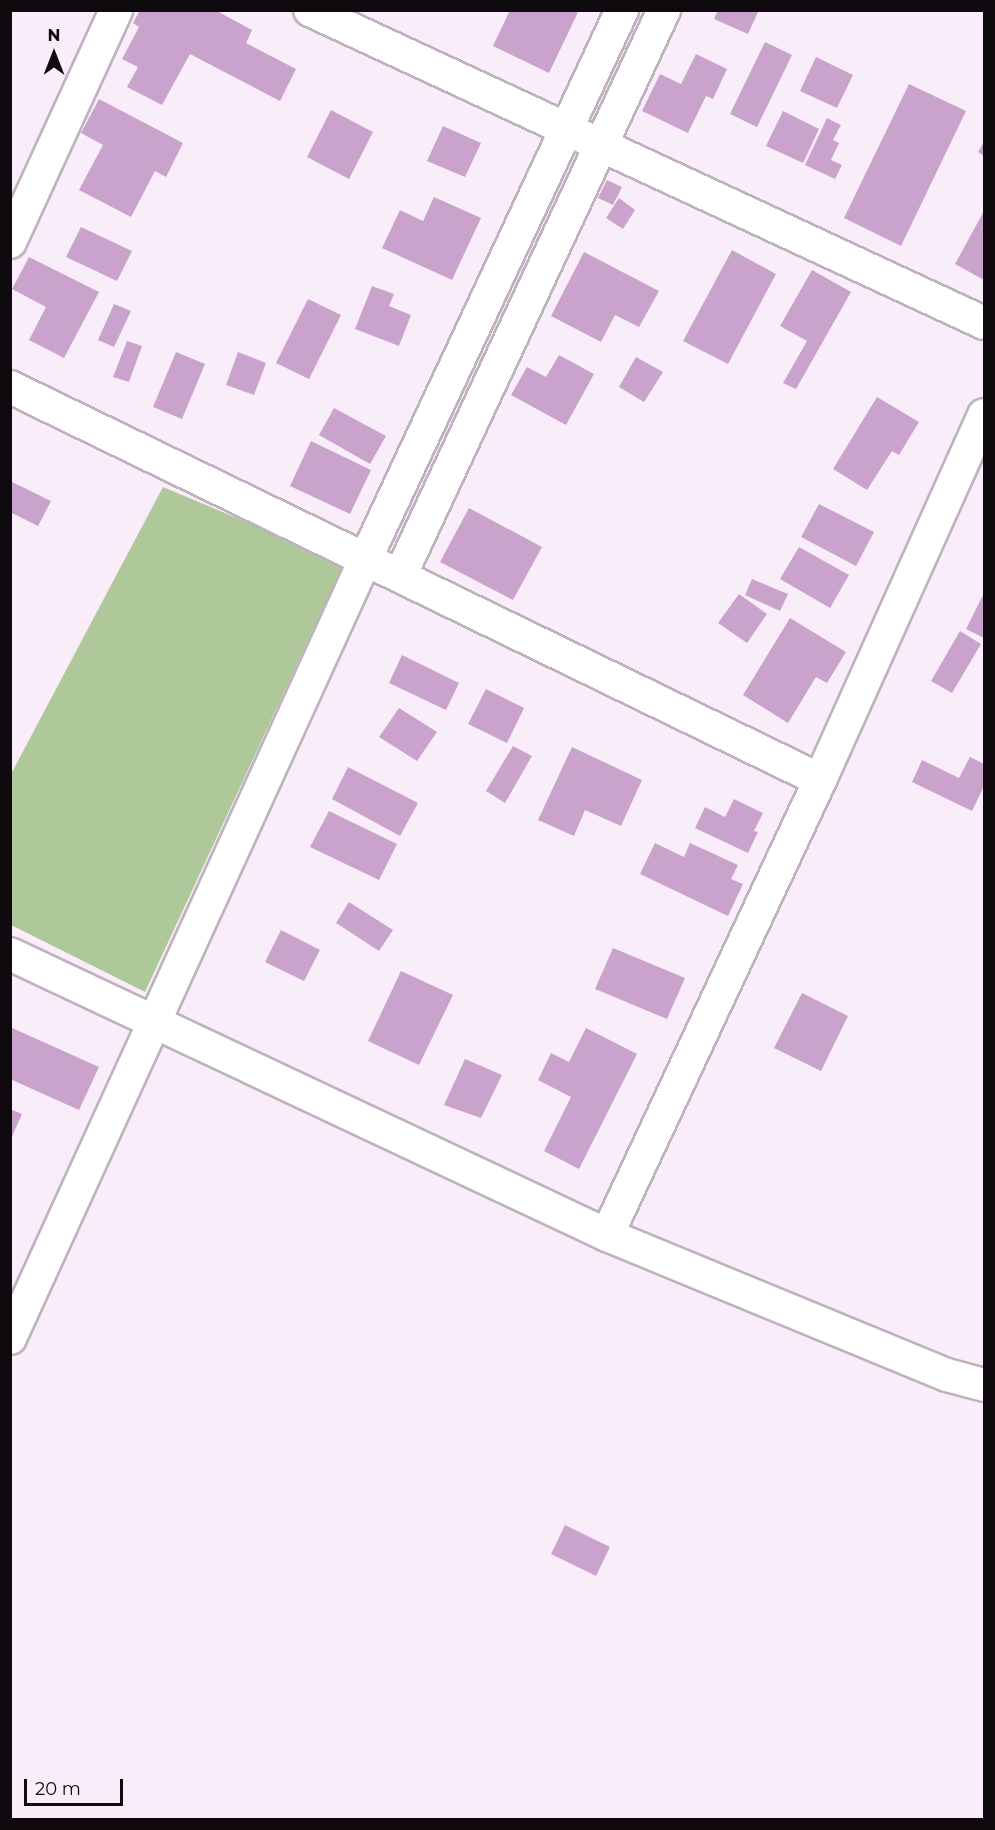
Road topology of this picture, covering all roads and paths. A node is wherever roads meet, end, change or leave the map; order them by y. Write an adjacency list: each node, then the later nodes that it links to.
1 (116, 10): 7 (street)
2 (309, 10): 5 (street)
3 (622, 10): 5 (street)
4 (664, 10): 6 (street)
5 (568, 130): 6 (street); 11 (street)
6 (601, 145): 8 (street); 12 (street)
7 (10, 242)
8 (984, 323)
9 (10, 387): 11 (street)
10 (984, 416): 13 (street)
11 (365, 560): 12 (street); 15 (street)
12 (400, 576): 13 (street)
13 (820, 780): 16 (street)
14 (10, 954): 15 (street)
15 (154, 1021): 16 (street); 17 (street)
16 (607, 1235): 18 (street)
17 (10, 1338)
18 (984, 1385)

